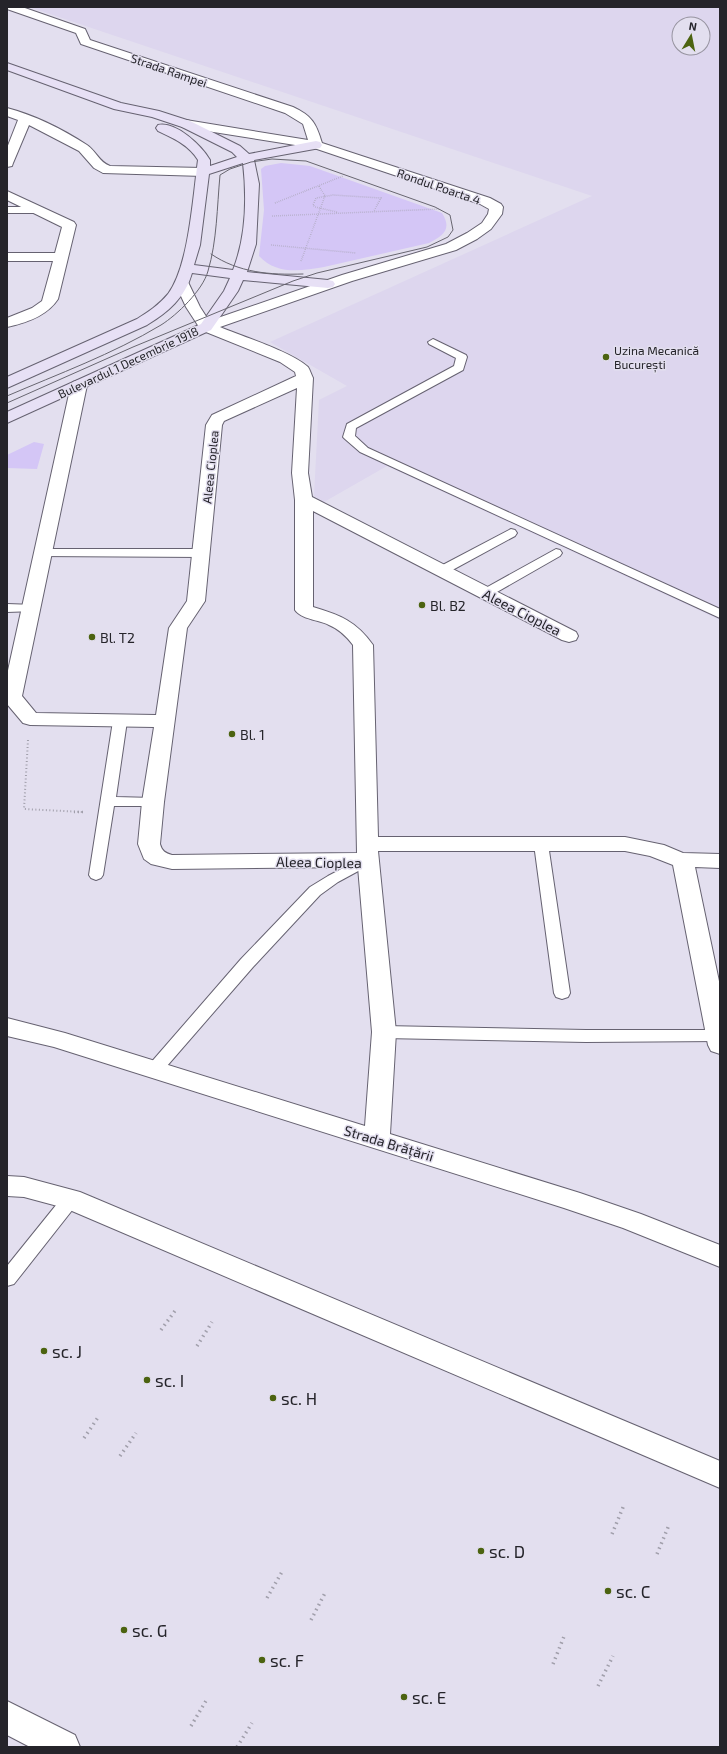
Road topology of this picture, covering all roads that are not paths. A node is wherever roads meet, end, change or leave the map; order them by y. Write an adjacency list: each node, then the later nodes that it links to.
1 (10, 7): 7 (street, Strada Rampei)
2 (7, 66): 3 (main road)
3 (128, 110): 6 (main road); 10 (main road)
4 (7, 112): 5 (street)
5 (26, 119): 9 (street); 10 (street)
6 (186, 124): 7 (street, Rondul Poarta 4); 8 (main road)
7 (316, 145): 8 (main road); 19 (street, Rondul Poarta 4)
8 (246, 158): 10 (main road); 17 (main road, Bulevardul 1 Decembrie 1918)
9 (7, 163)
10 (203, 172): 16 (main road)
11 (7, 195): 13 (street)
12 (7, 210): 13 (lane)
13 (37, 210): 15 (street)
14 (7, 257): 15 (street)
15 (62, 257): 20 (street)
16 (188, 268): 17 (main road); 18 (main road)
17 (239, 275): 19 (main road); 21 (main road, Bulevardul 1 Decembrie 1918)
18 (182, 284): 21 (street); 24 (main road)
19 (328, 284): 21 (street, Rondul Poarta 4)
20 (7, 323)
21 (206, 327): 23 (street); 25 (main road, Bulevardul 1 Decembrie 1918)
22 (433, 342): 36 (lane)
23 (305, 378): 27 (street); 30 (street, Aleea Cioplea)
24 (7, 383)
25 (79, 385): 26 (main road, Bulevardul 1 Decembrie 1918); 29 (street)
26 (7, 418)
27 (304, 500): 32 (street, Aleea Cioplea); 44 (street)
28 (511, 533): 32 (lane)
29 (42, 553): 30 (lane); 35 (street)
30 (201, 553): 40 (street, Aleea Cioplea)
31 (556, 553): 33 (lane)
32 (442, 571): 33 (street, Aleea Cioplea)
33 (486, 593): 37 (street, Aleea Cioplea)
34 (7, 608): 35 (lane)
35 (31, 608): 38 (street)
36 (720, 614)
37 (569, 636)
38 (10, 696): 39 (street)
39 (120, 721): 40 (street); 42 (lane)
40 (165, 721): 41 (street, Aleea Cioplea)
41 (153, 802): 42 (lane); 44 (street, Aleea Cioplea)
42 (107, 807): 47 (lane)
43 (542, 844): 44 (street, Aleea Cioplea); 45 (street, Aleea Cioplea); 48 (lane)
44 (367, 852): 50 (street, Aleea Cioplea); 54 (lane)
45 (683, 860): 46 (street, Aleea Cioplea); 53 (street)
46 (720, 861)
47 (96, 875)
48 (562, 992)
49 (7, 1026): 51 (street, Strada Brățării)
50 (384, 1032): 53 (lane); 55 (street, Aleea Cioplea)
51 (56, 1039): 52 (street, Strada Brățării); 54 (street, Strada Brățării)
52 (7, 1040)
53 (719, 1041)
54 (154, 1070): 55 (street, Strada Brățării)
55 (377, 1140): 58 (street, Strada Brățării)
56 (7, 1186): 57 (street)
57 (70, 1199): 59 (lane); 60 (street)
58 (720, 1256)
59 (7, 1279)
60 (720, 1475)
61 (7, 1717): 62 (street)
62 (63, 1747)

